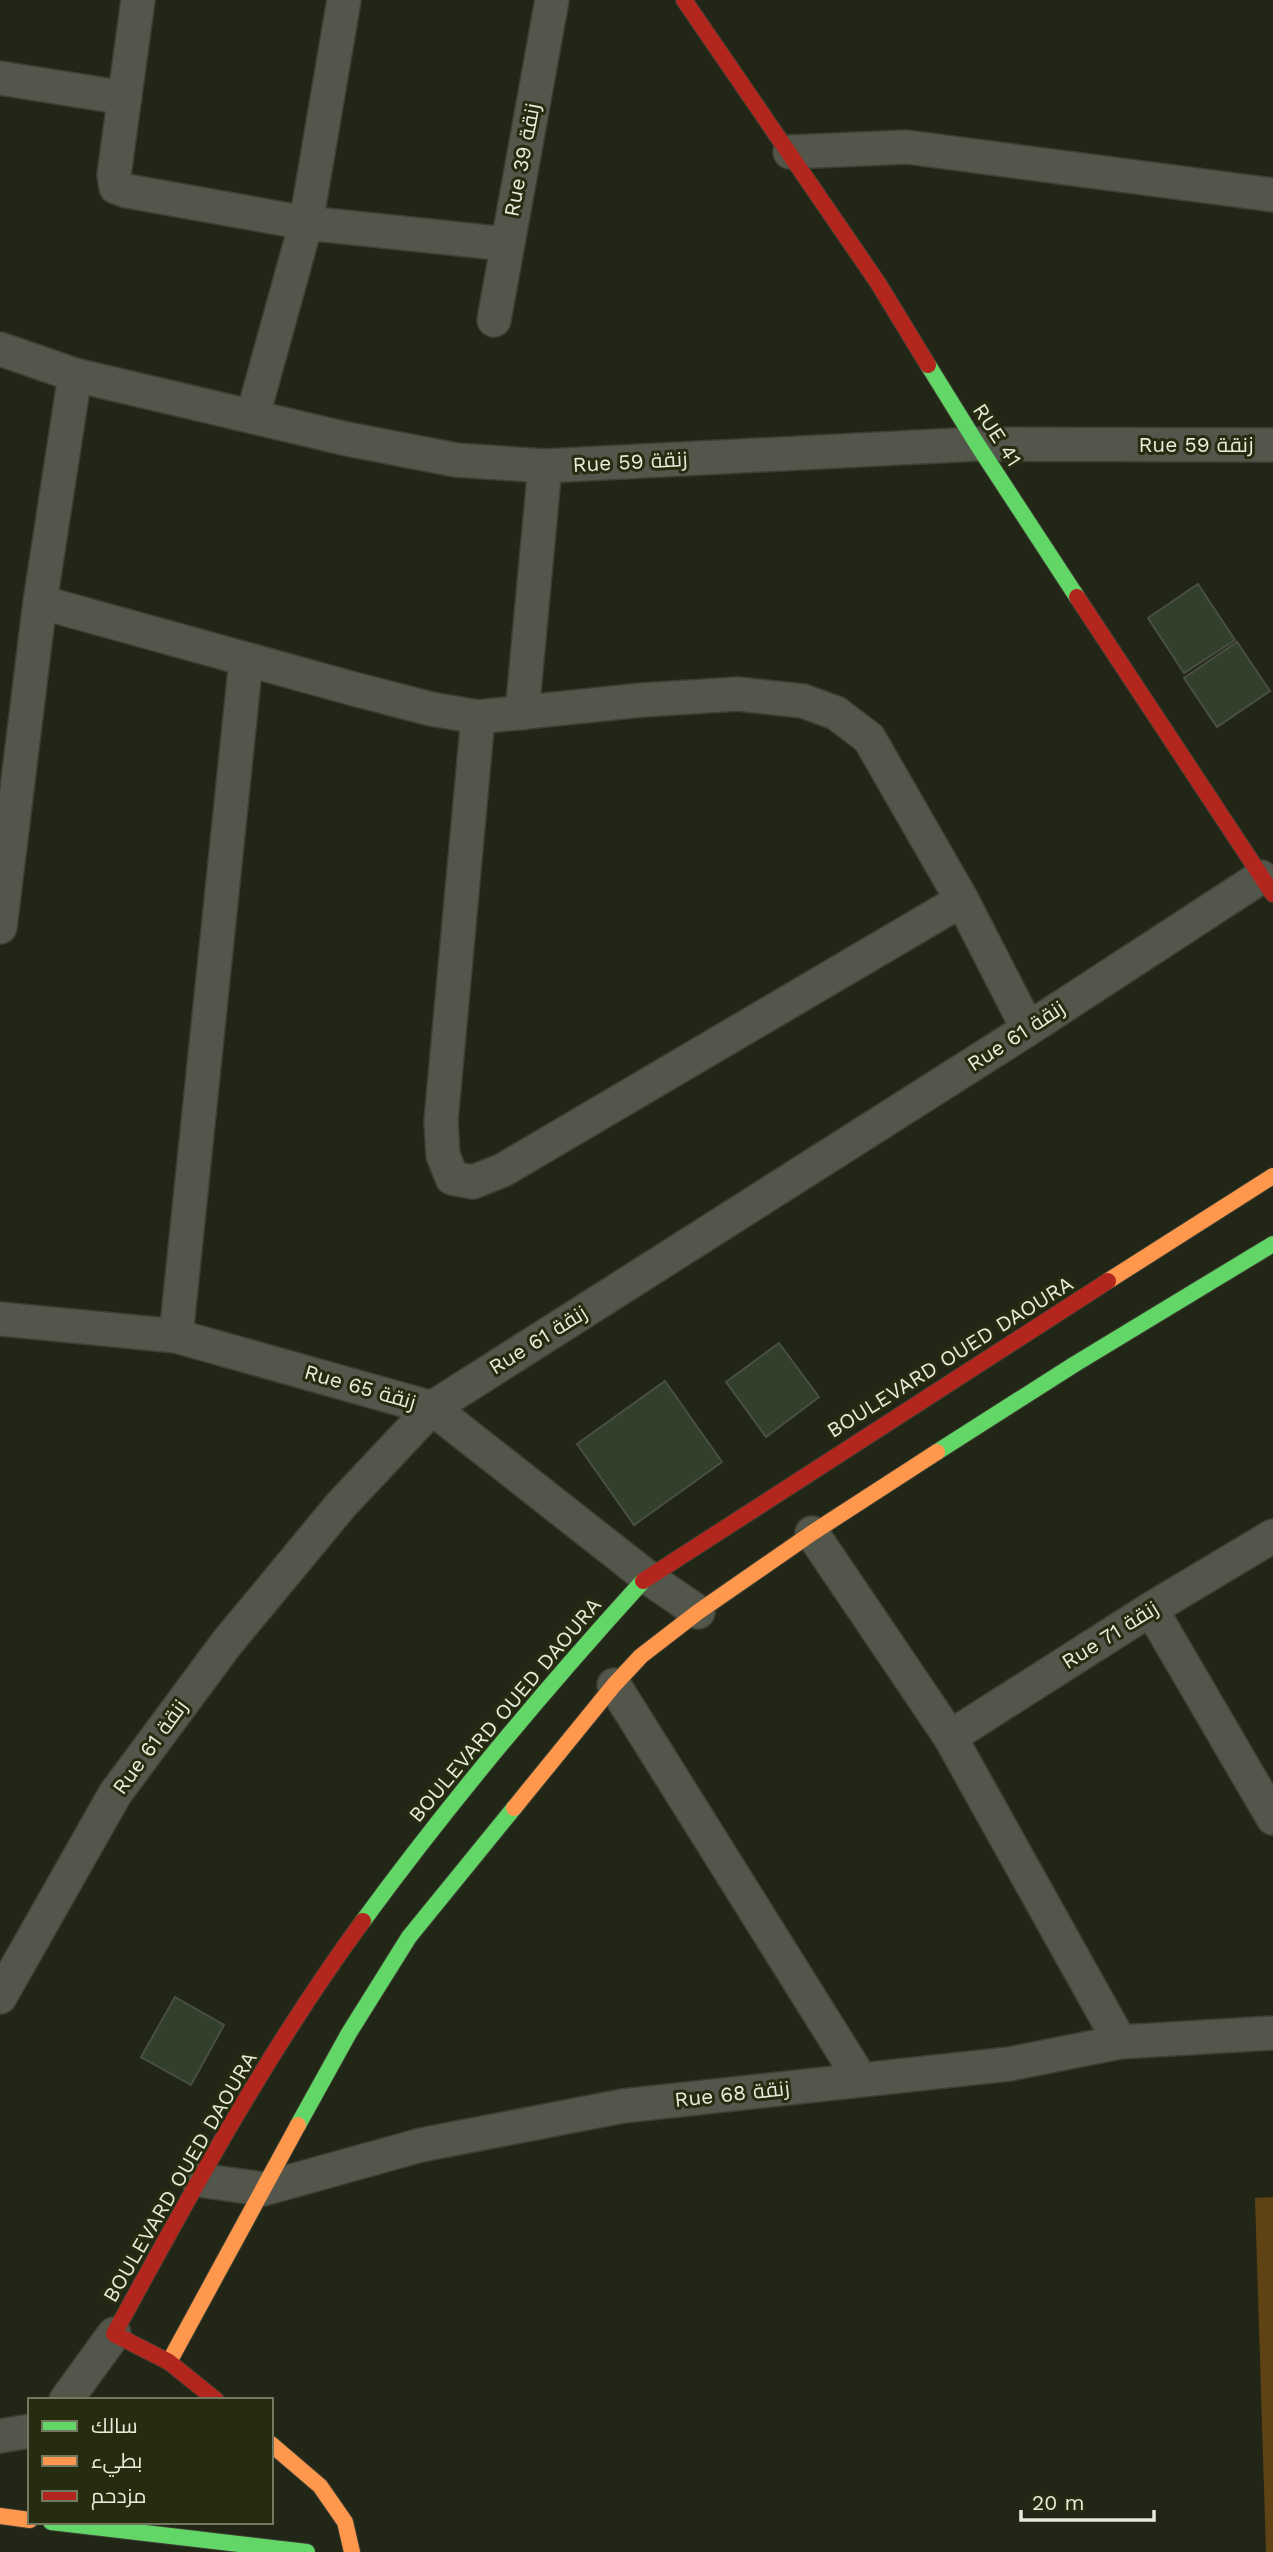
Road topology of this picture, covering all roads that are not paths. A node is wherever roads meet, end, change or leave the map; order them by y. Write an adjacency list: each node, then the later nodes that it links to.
1 (138, 0): 6 (street)
2 (344, 0): 9 (street)
3 (552, 0): 10 (street, Rue 39 زنقة)
4 (684, 0): 7 (street, RUE 41)
5 (0, 78): 6 (street)
6 (125, 98): 9 (street)
7 (790, 152): 8 (street); 15 (street, RUE 41)
8 (1273, 195)
9 (306, 223): 10 (street); 14 (street)
10 (506, 244): 11 (street, Rue 39 زنقة)
11 (494, 320)
12 (0, 349): 13 (street, Rue 59 زنقة)
13 (75, 375): 14 (street, Rue 59 زنقة); 18 (street)
14 (253, 415): 17 (street, Rue 59 زنقة)
15 (977, 444): 16 (street, Rue 59 زنقة); 17 (street, Rue 59 زنقة); 23 (street, RUE 41)
16 (1273, 445)
17 (545, 466): 20 (street)
18 (40, 602): 19 (street); 22 (street)
19 (246, 660): 21 (street); 30 (street)
20 (522, 713): 21 (street); 24 (street)
21 (478, 717): 24 (street)
22 (5, 837): 25 (street)
23 (1267, 886): 26 (street, Rue 61 زنقة)
24 (962, 900): 26 (street)
25 (0, 927)
26 (1028, 1028): 31 (street, Rue 61 زنقة)
27 (1273, 1176): 34 (street, BOULEVARD OUED DAOURA)
28 (1273, 1244): 32 (street)
29 (0, 1319): 30 (street, Rue 65 زنقة)
30 (176, 1336): 31 (street, Rue 65 زنقة)
31 (432, 1408): 34 (street, Rue 65 زنقة); 40 (street, Rue 61 زنقة)
32 (812, 1533): 36 (street); 38 (street)
33 (1273, 1536): 35 (street, Rue 71 زنقة)
34 (648, 1577): 36 (street, Rue 65 زنقة); 44 (street, BOULEVARD OUED DAOURA)
35 (1151, 1609): 38 (street, Rue 71 زنقة); 39 (street)
36 (698, 1612): 37 (street)
37 (614, 1685): 43 (street); 45 (street)
38 (950, 1737): 42 (street)
39 (1273, 1818)
40 (0, 1997)
41 (1273, 2033): 42 (street, Rue 68 زنقة)
42 (1120, 2042): 43 (street, Rue 68 زنقة)
43 (861, 2080): 45 (street, Rue 68 زنقة)
44 (198, 2180): 45 (street, Rue 68 زنقة); 46 (street, BOULEVARD OUED DAOURA)
45 (263, 2189): 47 (street)
46 (114, 2334): 47 (street, BOULEVARD OUED DAOURA); 48 (street)
47 (169, 2362): 49 (street, BOULEVARD OUED DAOURA)
48 (67, 2398)
49 (214, 2398)
50 (28, 2431): 51 (street)
51 (0, 2436)
52 (273, 2446): 57 (street)
53 (0, 2516): 54 (street)
54 (28, 2520)
55 (68, 2524): 56 (street)
56 (307, 2552)
57 (352, 2552)

